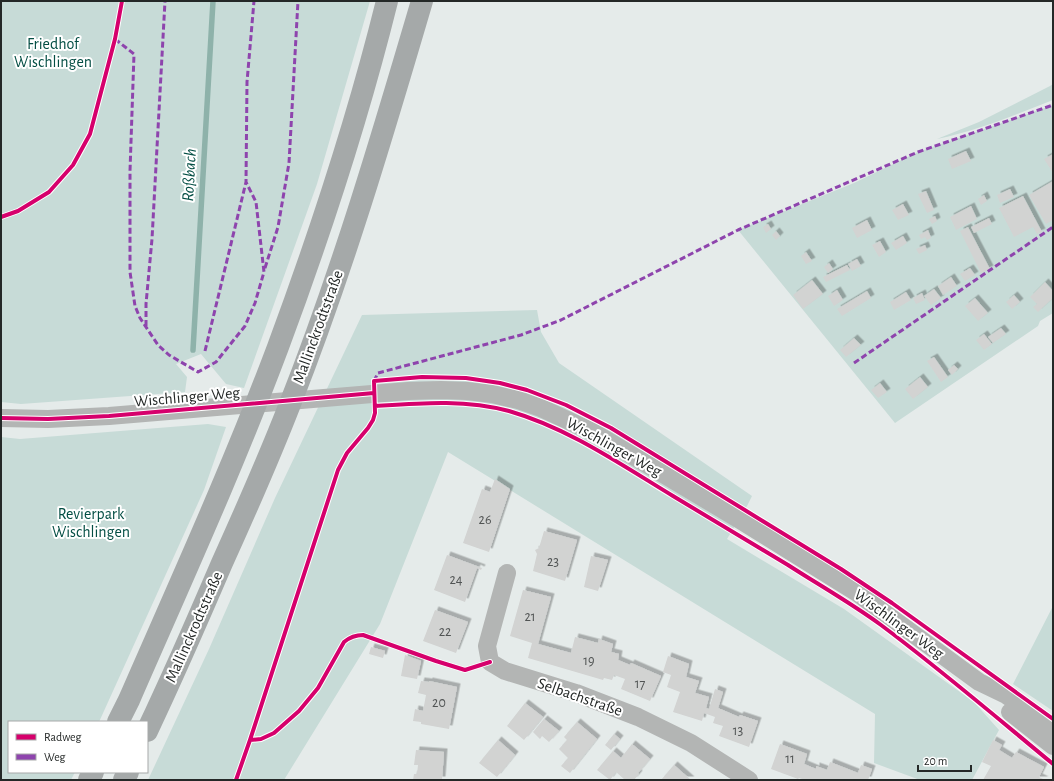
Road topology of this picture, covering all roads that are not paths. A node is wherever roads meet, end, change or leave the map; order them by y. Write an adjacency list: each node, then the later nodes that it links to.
1 (388, 1): 6 (highway, Mallinckrodtstraße)
2 (422, 1): 8 (highway, Mallinckrodtstraße)
3 (1, 418): 5 (street, Wischlinger Weg)
4 (507, 573): 10 (street, Selbachstraße)
5 (979, 682): 7 (street, Wischlinger Weg); 9 (street, Wischlinger Weg)
6 (118, 721)
7 (1053, 728)
8 (148, 729)
9 (1053, 746)
10 (750, 780)

